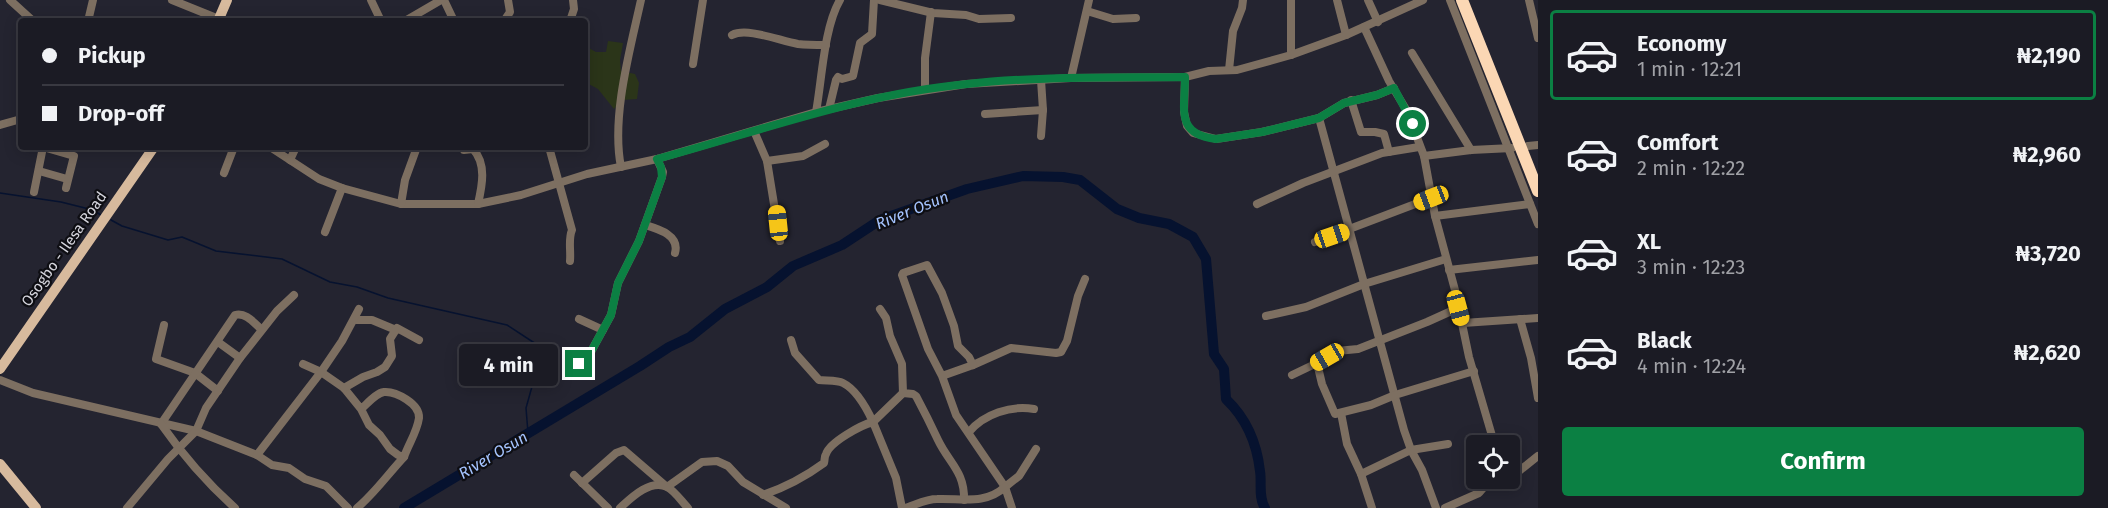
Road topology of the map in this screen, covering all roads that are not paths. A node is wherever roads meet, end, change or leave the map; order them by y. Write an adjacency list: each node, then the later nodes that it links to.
1 (10, 0): 27 (street)
2 (93, 0): 26 (street)
3 (172, 0): 28 (street)
4 (227, 0): 29 (main road)
5 (371, 0): 30 (street)
6 (442, 0): 31 (street); 32 (street)
7 (508, 0): 33 (street)
8 (573, 0): 34 (street)
9 (642, 0): 81 (street)
10 (703, 0): 46 (street)
11 (840, 0): 43 (street)
12 (874, 0): 54 (street)
13 (880, 0): 25 (street)
14 (1089, 0): 24 (street)
15 (1243, 0): 47 (street)
16 (1291, 0): 45 (street)
17 (1337, 0): 41 (street)
18 (1368, 0): 37 (street)
19 (1423, 0): 37 (street)
20 (1450, 0): 65 (street)
21 (1462, 0): 65 (highway)
22 (1471, 0): 65 (highway)
23 (1529, 0): 38 (street)
24 (1087, 11): 36 (street); 49 (street)
25 (931, 12): 35 (street); 52 (street)
26 (89, 17)
27 (30, 18)
28 (213, 18)
29 (219, 18)
30 (380, 18)
31 (410, 18)
32 (452, 18)
33 (506, 18)
34 (571, 18)
35 (1011, 18)
36 (1136, 18)
37 (1378, 22): 39 (street)
38 (1536, 23): 42 (street)
39 (1364, 27): 41 (street); 51 (street)
40 (732, 35): 43 (street)
41 (1346, 35): 45 (street)
42 (1538, 38)
43 (826, 45): 56 (street)
44 (1412, 54): 75 (street)
45 (1291, 55): 47 (street)
46 (693, 64)
47 (1229, 70): 48 (street)
48 (1185, 77): 49 (street); 58 (street)
49 (1071, 78): 50 (street)
50 (1041, 80): 52 (street); 55 (street)
51 (1394, 88): 53 (street); 64 (street)
52 (925, 90): 54 (street)
53 (1351, 100): 58 (street); 76 (street)
54 (829, 109): 56 (street)
55 (1043, 110): 57 (street); 62 (street)
56 (816, 112): 61 (street)
57 (985, 114)
58 (1315, 119): 84 (street)
59 (18, 120): 60 (street)
60 (0, 125)
61 (754, 131): 78 (street); 80 (street)
62 (1041, 136)
63 (825, 144): 80 (street)
64 (1419, 147): 76 (street); 77 (street)
65 (1524, 147): 75 (street); 83 (highway); 90 (highway); 96 (street)
66 (42, 150): 82 (street)
67 (53, 150): 86 (street)
68 (152, 150): 134 (main road, Osogbo - Ilesa Road)
69 (233, 150): 85 (street)
70 (275, 150): 79 (street)
71 (295, 150): 79 (street)
72 (416, 150): 93 (street)
73 (464, 150): 94 (street)
74 (550, 150): 87 (street)
75 (1471, 150): 77 (street)
76 (1389, 152): 84 (street)
77 (1424, 156): 92 (street)
78 (657, 159): 81 (street); 99 (street)
79 (290, 160): 89 (street)
80 (768, 161): 102 (street)
81 (621, 167): 87 (street)
82 (39, 171): 86 (street); 91 (street)
83 (1538, 171)
84 (1335, 172): 95 (street); 100 (street)
85 (224, 173)
86 (67, 179): 88 (street)
87 (558, 184): 94 (street); 107 (street)
88 (66, 188)
89 (342, 188): 93 (street); 101 (street)
90 (1538, 190)
91 (34, 192)
92 (1431, 198): 97 (street); 100 (street)
93 (401, 204): 94 (street)
94 (478, 204)
95 (1257, 204)
96 (1530, 204): 97 (street); 98 (street)
97 (1435, 216): 105 (street)
98 (1538, 224)
99 (645, 225): 104 (street); 124 (street)
100 (1349, 230): 103 (street); 110 (street)
101 (325, 232)
102 (780, 241)
103 (1315, 242)
104 (675, 253)
105 (1446, 259): 108 (street); 110 (street)
106 (1538, 260): 108 (street)
107 (570, 261)
108 (1449, 270): 112 (street)
109 (1085, 279): 133 (street)
110 (1364, 284): 115 (street); 125 (street)
111 (294, 295): 122 (street)
112 (1458, 308): 120 (street); 125 (street)
113 (359, 309): 118 (street)
114 (880, 309): 143 (street)
115 (1266, 316)
116 (1538, 318): 119 (street)
117 (579, 319): 124 (street)
118 (354, 320): 123 (street); 136 (street)
119 (1520, 320): 120 (street); 145 (street)
120 (1463, 323): 135 (street)
121 (164, 326): 137 (street)
122 (261, 329): 128 (street); 129 (street)
123 (396, 330): 126 (street); 141 (street)
124 (603, 330): 132 (street)
125 (1379, 339): 130 (street); 144 (street)
126 (419, 340)
127 (791, 340): 149 (street)
128 (218, 342): 129 (street); 137 (street)
129 (240, 358): 142 (street)
130 (1317, 363): 138 (street); 148 (street)
131 (303, 364): 136 (street)
132 (579, 364)
133 (973, 365): 139 (street); 139 (street)
134 (0, 369)
135 (1474, 371): 144 (street); 153 (street)
136 (321, 372): 141 (street); 158 (street)
137 (195, 373): 142 (street); 150 (street)
138 (1292, 375)
139 (942, 376): 152 (street)
140 (0, 380): 150 (street)
141 (344, 388): 146 (street)
142 (218, 391): 151 (street)
143 (903, 393): 149 (street); 172 (street)
144 (1395, 395): 148 (street); 157 (street)
145 (1538, 398)
146 (361, 409): 160 (street); 160 (street)
147 (1034, 409): 152 (street)
148 (1341, 413): 164 (street)
149 (873, 422): 170 (street); 184 (street)
150 (160, 424): 151 (street); 155 (street)
151 (195, 431): 155 (street); 158 (street)
152 (969, 432): 168 (street)
153 (1493, 435)
154 (1448, 444): 157 (street)
155 (178, 449): 176 (street); 177 (street)
156 (1036, 449): 168 (street)
157 (1411, 450): 164 (street); 186 (street)
158 (257, 455): 178 (street)
159 (1538, 456): 162 (street)
160 (404, 457): 179 (street)
161 (0, 464): 175 (main road)
162 (1520, 470)
163 (0, 471): 174 (main road)
164 (1361, 474): 185 (street)
165 (574, 475): 166 (street)
166 (582, 483): 167 (street); 180 (street)
167 (667, 487): 170 (street); 181 (street); 182 (street)
168 (1005, 487): 171 (street); 173 (street)
169 (1483, 489): 187 (street)
170 (763, 495): 183 (street)
171 (991, 498): 172 (street); 173 (street)
172 (964, 500): 184 (street)
173 (1012, 507)
174 (30, 508)
175 (36, 508)
176 (127, 508)
177 (235, 508)
178 (348, 508)
179 (357, 508)
180 (608, 508)
181 (620, 508)
182 (688, 508)
183 (786, 508)
184 (904, 508)
185 (1372, 508)
186 (1436, 508)
187 (1445, 508)

